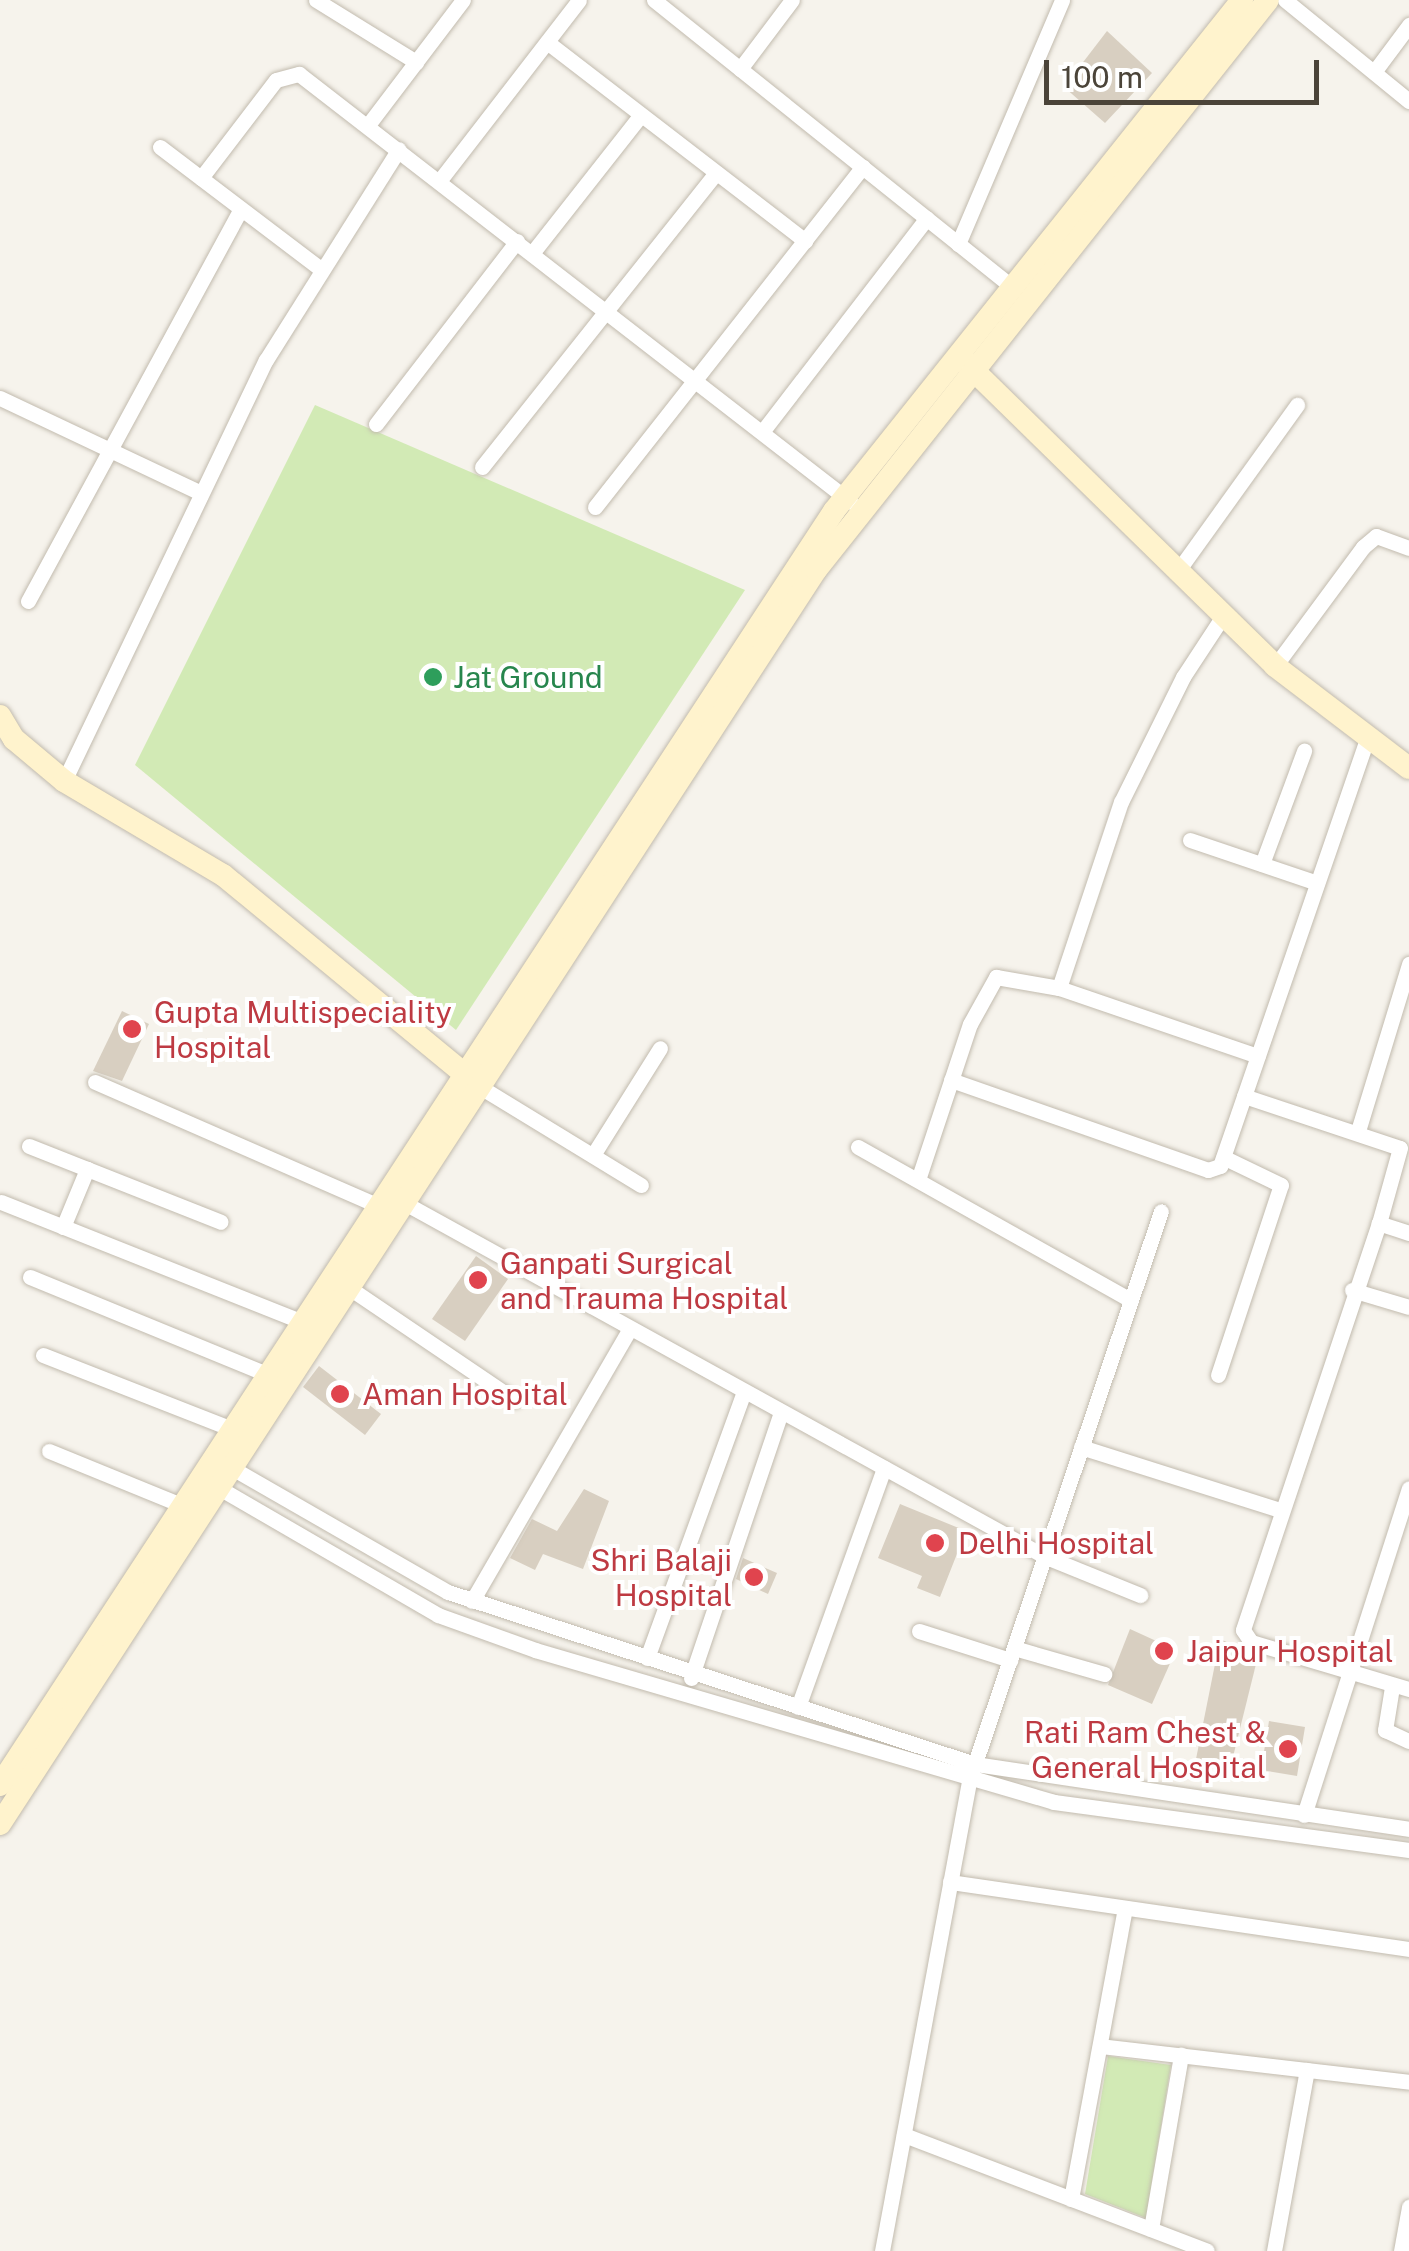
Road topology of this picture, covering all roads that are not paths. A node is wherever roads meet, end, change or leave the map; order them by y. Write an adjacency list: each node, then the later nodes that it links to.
1 (316, 0): 12 (street)
2 (463, 0): 12 (street)
3 (579, 0): 11 (street)
4 (654, 0): 13 (street)
5 (792, 0): 13 (street)
6 (1062, 0): 28 (street)
7 (1242, 0): 31 (main road)
8 (1268, 0): 33 (main road)
9 (1285, 0): 14 (street)
10 (1409, 25): 14 (street)
11 (546, 42): 16 (street); 23 (street)
12 (416, 62): 17 (street)
13 (740, 69): 20 (street)
14 (1374, 72): 15 (street)
15 (1409, 101)
16 (641, 115): 21 (street); 29 (street)
17 (368, 124): 19 (street); 22 (street)
18 (160, 147): 22 (street)
19 (400, 149): 23 (street); 30 (street)
20 (863, 167): 25 (street); 27 (street)
21 (716, 173): 27 (street); 32 (street)
22 (201, 178): 24 (street)
23 (440, 180): 26 (street)
24 (239, 212): 30 (street); 39 (street)
25 (927, 218): 28 (street); 38 (street)
26 (517, 241): 29 (street); 37 (street)
27 (805, 241): 34 (street)
28 (958, 244): 31 (street)
29 (533, 252): 32 (street)
30 (318, 267): 41 (street)
31 (1010, 285): 33 (main road)
32 (607, 310): 34 (street); 40 (street)
33 (964, 360): 42 (main road); 45 (main road)
34 (696, 380): 38 (street); 43 (street)
35 (0, 398): 39 (street)
36 (1297, 405): 45 (street)
37 (376, 424)
38 (762, 432): 42 (street)
39 (110, 456): 41 (street); 46 (street)
40 (482, 467)
41 (201, 493): 53 (street)
42 (853, 503): 61 (main road)
43 (594, 507)
44 (1409, 548): 48 (street)
45 (1177, 572): 47 (main road)
46 (28, 601)
47 (1223, 616): 48 (main road); 58 (street)
48 (1275, 666): 50 (main road)
49 (0, 716): 53 (main road)
50 (1368, 736): 52 (main road); 56 (street)
51 (1304, 751): 55 (street)
52 (1409, 768)
53 (64, 780): 61 (main road)
54 (1190, 840): 55 (street)
55 (1262, 864): 56 (street)
56 (1317, 883): 60 (street)
57 (1409, 964): 65 (street)
58 (1059, 988): 60 (street); 62 (street)
59 (660, 1048): 68 (street)
60 (1258, 1056): 64 (street)
61 (470, 1078): 68 (street); 73 (main road); 75 (main road)
62 (951, 1080): 69 (street); 71 (street)
63 (95, 1082): 75 (street)
64 (1244, 1096): 65 (street); 69 (street)
65 (1358, 1131): 78 (street)
66 (29, 1146): 70 (street)
67 (858, 1147): 71 (street)
68 (592, 1156): 72 (street)
69 (1223, 1157): 90 (street)
70 (86, 1169): 77 (street); 79 (street)
71 (918, 1180): 84 (street)
72 (641, 1185)
73 (401, 1201): 82 (main road); 87 (street)
74 (1, 1202): 79 (street)
75 (376, 1205): 86 (main road)
76 (1161, 1211): 84 (street)
77 (221, 1222)
78 (1378, 1223): 80 (street); 83 (street)
79 (63, 1227): 86 (street)
80 (1409, 1233)
81 (30, 1278): 89 (street)
82 (346, 1285): 92 (street); 98 (main road)
83 (1352, 1290): 85 (street); 101 (street)
84 (1131, 1300): 95 (street)
85 (1409, 1307)
86 (300, 1321): 89 (main road)
87 (630, 1328): 91 (street); 104 (street)
88 (43, 1355): 94 (street)
89 (266, 1374): 94 (main road)
90 (1218, 1376)
91 (744, 1391): 93 (street); 107 (street)
92 (516, 1400)
93 (782, 1412): 97 (street); 108 (street)
94 (232, 1429): 98 (main road)
95 (1081, 1447): 101 (street); 102 (street)
96 (49, 1451): 100 (street)
97 (884, 1468): 102 (street); 113 (street)
98 (214, 1471): 100 (main road); 104 (street); 112 (street); 119 (main road)
99 (1409, 1488): 109 (street)
100 (182, 1504): 117 (main road)
101 (1280, 1510): 109 (street)
102 (1044, 1556): 103 (street); 106 (street)
103 (1140, 1595)
104 (472, 1601): 107 (street)
105 (920, 1631): 106 (street)
106 (1012, 1654): 110 (street); 115 (street)
107 (648, 1658): 108 (street)
108 (693, 1672): 112 (street); 113 (street)
109 (1348, 1672): 111 (street); 118 (street)
110 (1104, 1674)
111 (1401, 1688): 114 (street)
112 (685, 1695): 116 (street)
113 (798, 1708): 115 (street)
114 (1409, 1741)
115 (975, 1764): 116 (street); 118 (street)
116 (969, 1781): 121 (street); 122 (street)
117 (0, 1785)
118 (1304, 1815): 120 (street)
119 (0, 1824)
120 (1409, 1829)
121 (1409, 1850)
122 (950, 1882): 123 (street); 129 (street)
123 (1124, 1910): 124 (street); 125 (street)
124 (1409, 1949)
125 (1100, 2046): 126 (street); 130 (street)
126 (1181, 2055): 127 (street); 132 (street)
127 (1307, 2070): 128 (street); 136 (street)
128 (1409, 2082)
129 (904, 2135): 130 (street); 134 (street)
130 (1072, 2199): 132 (street)
131 (1409, 2207): 137 (street)
132 (1151, 2230): 133 (street)
133 (1189, 2248): 135 (street)
134 (882, 2251)
135 (1207, 2251)
136 (1274, 2251)
137 (1401, 2251)

